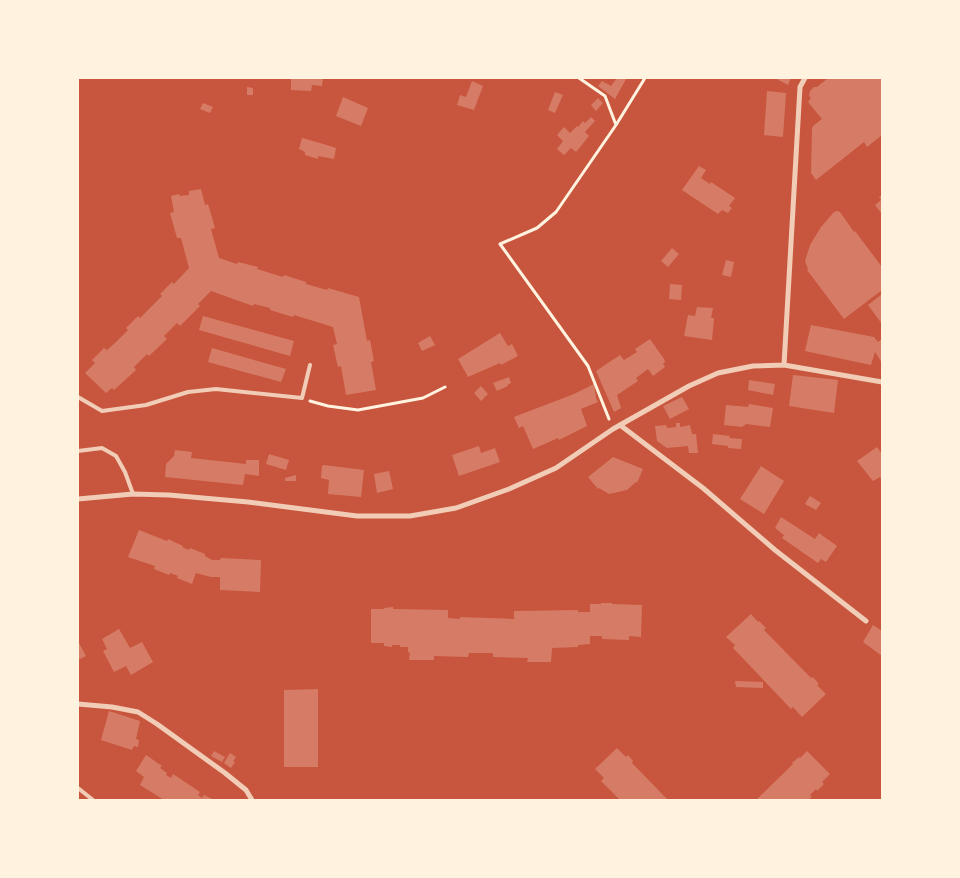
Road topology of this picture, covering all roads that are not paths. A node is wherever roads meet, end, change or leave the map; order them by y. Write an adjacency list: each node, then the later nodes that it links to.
1 (805, 78): 3 (street)
2 (310, 365): 5 (lane)
3 (784, 365): 4 (street); 6 (street)
4 (882, 382)
5 (78, 397)
6 (620, 425): 8 (street); 10 (street)
7 (78, 450): 8 (lane)
8 (133, 494): 9 (street)
9 (78, 499)
10 (866, 621)
11 (78, 704): 14 (street)
12 (78, 788): 13 (lane)
13 (94, 800)
14 (252, 800)

